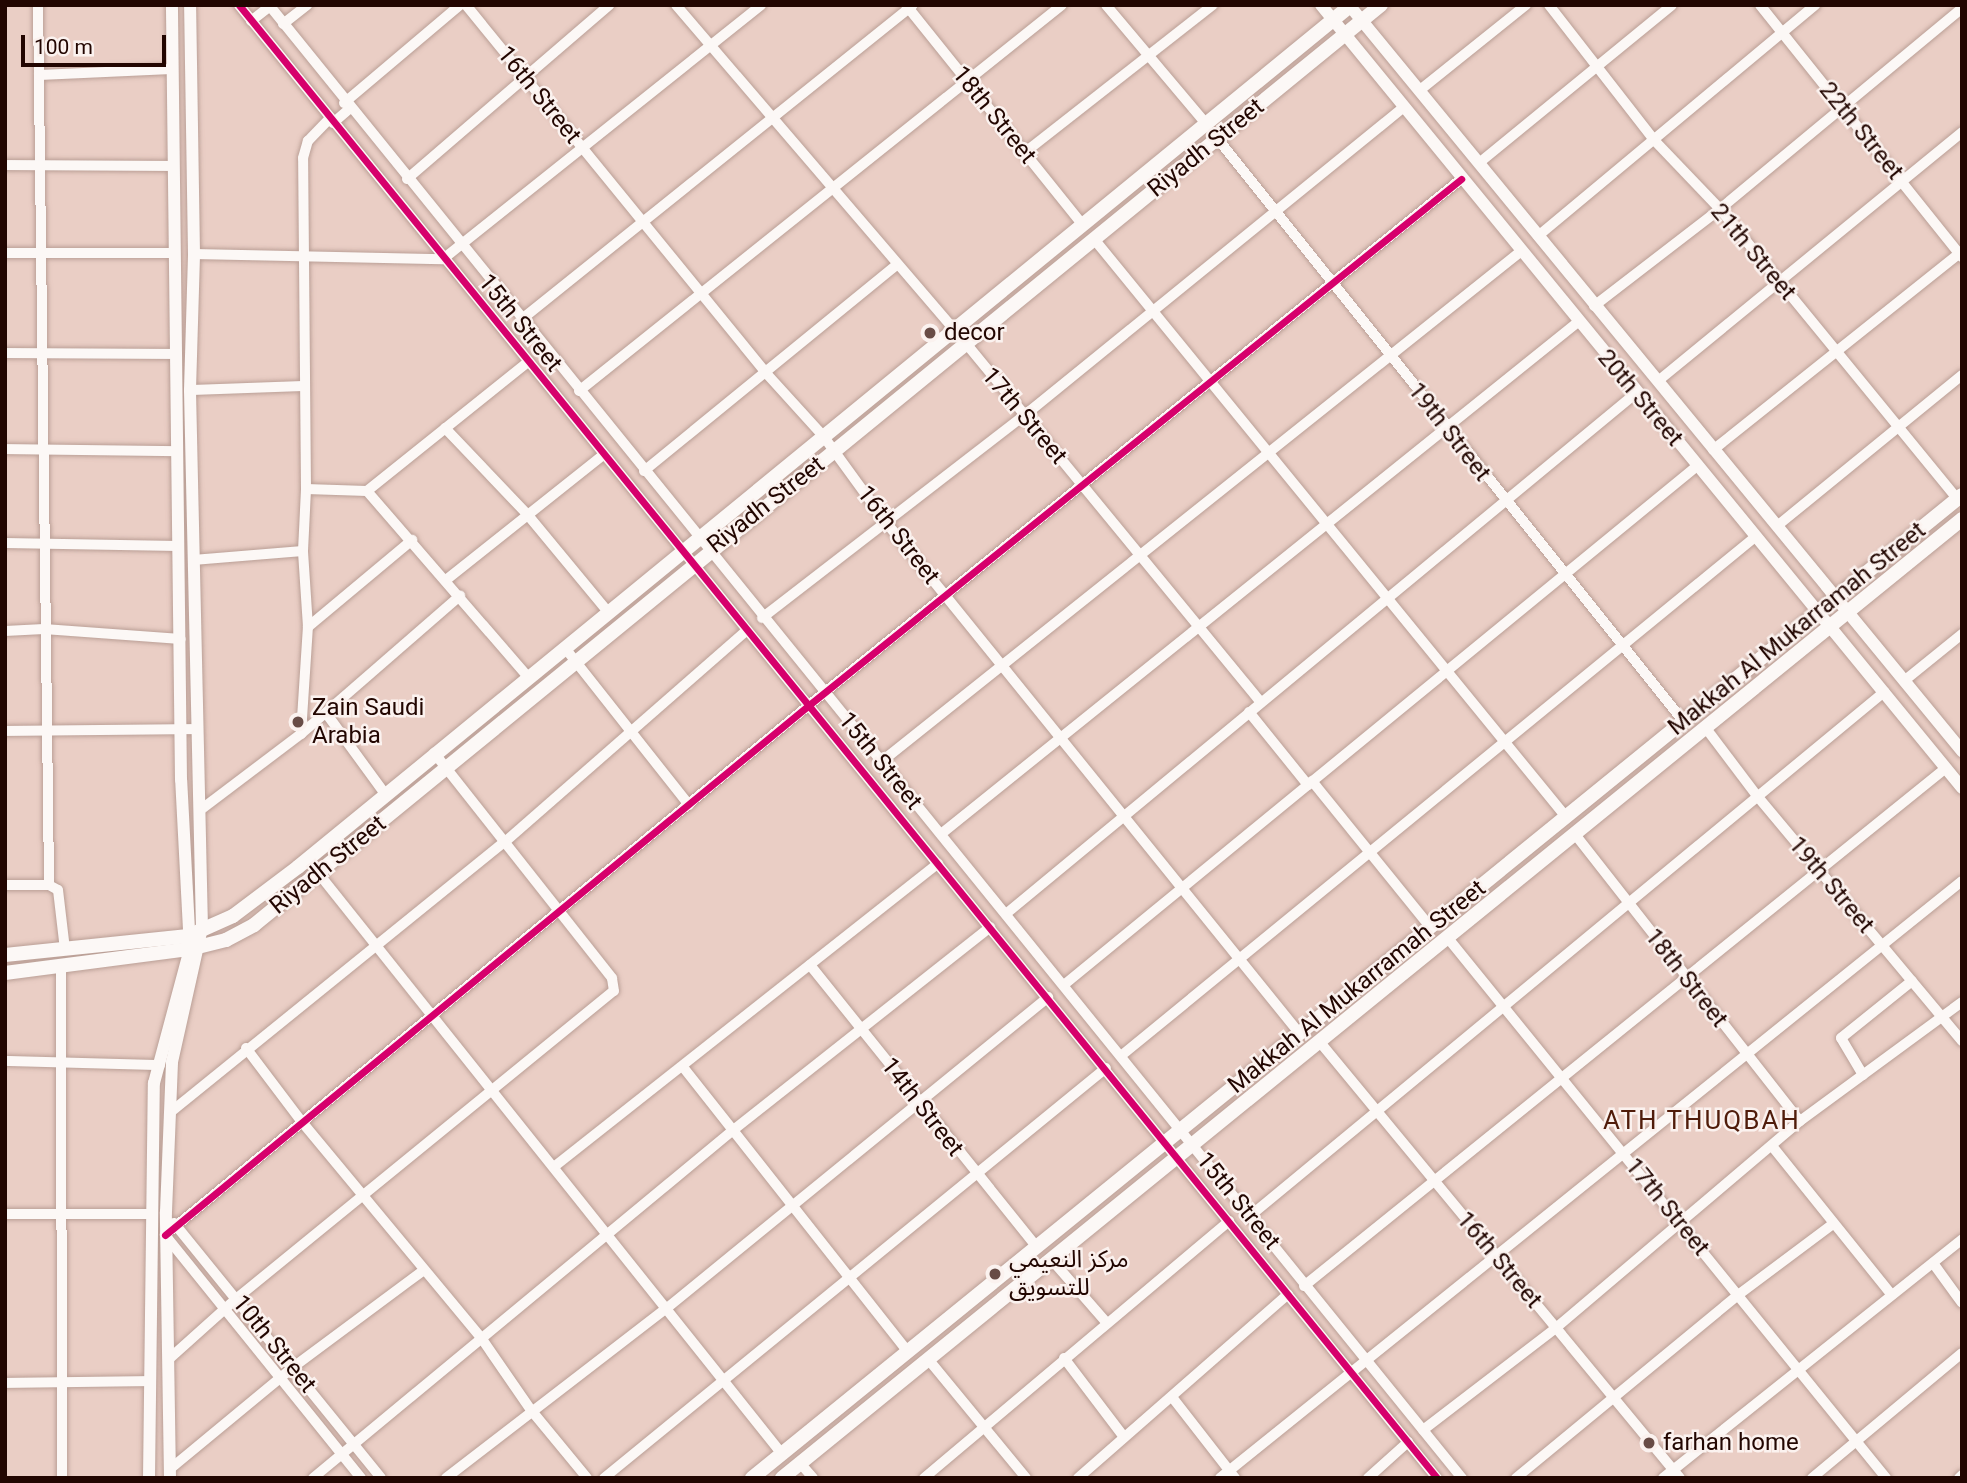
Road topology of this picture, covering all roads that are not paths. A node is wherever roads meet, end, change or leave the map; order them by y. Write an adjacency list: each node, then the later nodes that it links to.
1 (38, 5): 35 (street)
2 (172, 5): 34 (street)
3 (190, 5): 69 (street)
4 (239, 5): 26 (street, 15th Street)
5 (307, 5): 28 (street)
6 (460, 5): 39 (street)
7 (466, 5): 36 (street, 16th Street)
8 (609, 5): 36 (street)
9 (676, 5): 31 (street, 17th Street)
10 (761, 5): 31 (street)
11 (1062, 5): 37 (street)
12 (1106, 5): 32 (street)
13 (1213, 5): 32 (street)
14 (1321, 5): 27 (street, 20th Street)
15 (1381, 5): 25 (main road, Riyadh Street)
16 (1526, 5): 38 (street)
17 (1549, 5): 33 (street, 21th Street)
18 (1672, 5): 33 (street)
19 (1760, 5): 29 (street, 22th Street)
20 (1815, 5): 29 (street)
21 (270, 6): 26 (street); 28 (street, 15th Street)
22 (1350, 6): 25 (street, 20th Street); 27 (main road, Riyadh Street)
23 (909, 7): 37 (street, 18th Street); 42 (street)
24 (1962, 8): 41 (street)
25 (1362, 20): 30 (main road, Riyadh Street); 38 (street, 20th Street)
26 (251, 21): 43 (street, 15th Street)
27 (1334, 21): 30 (street, 20th Street); 44 (main road, Riyadh Street)
28 (283, 24): 39 (street, 15th Street)
29 (1782, 33): 41 (street, 22th Street); 47 (street)
30 (1345, 35): 40 (street, 20th Street); 46 (main road, Riyadh Street)
31 (710, 46): 42 (street, 17th Street); 48 (street)
32 (1149, 56): 44 (street); 49 (street)
33 (1597, 67): 47 (street, 21th Street); 50 (street)
34 (172, 69): 35 (street); 53 (street)
35 (39, 75): 52 (street)
36 (525, 78): 48 (street, 16th Street); 54 (street)
37 (968, 84): 49 (street, 18th Street); 57 (street)
38 (1420, 90): 50 (street, 20th Street)
39 (346, 106): 43 (street); 54 (street, 15th Street)
40 (1404, 107): 55 (street, 20th Street); 59 (street)
41 (1841, 107): 56 (street, 22th Street); 58 (street)
42 (770, 117): 57 (street, 17th Street); 60 (street)
43 (331, 121): 71 (street); 72 (street, 15th Street)
44 (1207, 125): 61 (main road, Riyadh Street)
45 (1962, 132): 56 (street)
46 (1217, 138): 59 (street, 19th Street); 63 (main road, Riyadh Street)
47 (1654, 140): 58 (street, 21th Street); 62 (street)
48 (582, 148): 60 (street, 16th Street); 64 (street)
49 (1024, 153): 61 (street, 18th Street)
50 (1479, 163): 62 (street, 20th Street)
51 (5, 165): 52 (street)
52 (40, 166): 53 (street); 67 (street)
53 (173, 166): 68 (street)
54 (407, 179): 64 (street, 15th Street)
55 (1461, 179): 65 (street, 20th Street); 75 (street)
56 (1901, 181): 70 (street, 22th Street); 74 (street)
57 (831, 189): 73 (street, 17th Street); 76 (street)
58 (1720, 209): 74 (street, 21th Street); 77 (street)
59 (1273, 211): 75 (street, 19th Street); 78 (street)
60 (642, 222): 76 (street, 16th Street); 79 (street)
61 (1083, 225): 81 (main road, Riyadh Street)
62 (1538, 236): 77 (street, 20th Street)
63 (1094, 239): 78 (street); 82 (main road, Riyadh Street)
64 (461, 244): 72 (street); 79 (street, 15th Street)
65 (1520, 252): 80 (street, 20th Street); 87 (street)
66 (5, 253): 67 (street)
67 (41, 253): 68 (street); 83 (street)
68 (175, 253): 85 (street)
69 (194, 254): 71 (street); 94 (street)
70 (1961, 254): 86 (street)
71 (304, 256): 72 (street); 93 (street)
72 (443, 259): 88 (street, 15th Street)
73 (895, 266): 81 (street, 17th Street); 89 (street)
74 (1778, 281): 86 (street, 21th Street); 91 (street)
75 (1332, 284): 87 (street, 19th Street); 92 (street)
76 (701, 293): 89 (street, 16th Street); 95 (street)
77 (1594, 306): 91 (street, 20th Street)
78 (1152, 313): 92 (street); 97 (street)
79 (522, 319): 95 (street, 15th Street)
80 (1578, 322): 96 (street, 20th Street); 100 (street)
81 (955, 330): 82 (street, 17th Street); 101 (main road, Riyadh Street)
82 (964, 347): 97 (street, 17th Street); 105 (main road, Riyadh Street)
83 (42, 352): 84 (street); 85 (street); 102 (street)
84 (5, 353)
85 (176, 354): 106 (street)
86 (1837, 354): 98 (street, 21th Street); 104 (street)
87 (1389, 357): 100 (street, 19th Street); 108 (street)
88 (528, 362): 99 (street); 107 (street, 15th Street)
89 (766, 373): 101 (street, 16th Street); 110 (street)
90 (1962, 375): 98 (street)
91 (1658, 381): 104 (street, 20th Street)
92 (1210, 383): 108 (street); 111 (street)
93 (305, 386): 94 (street); 112 (street)
94 (190, 390): 131 (street)
95 (579, 391): 110 (street, 15th Street)
96 (1636, 393): 109 (street, 20th Street); 115 (street)
97 (1025, 415): 111 (street, 17th Street); 118 (street)
98 (1898, 427): 114 (street, 21th Street); 120 (street)
99 (445, 428): 113 (street); 116 (street)
100 (1446, 429): 115 (street, 19th Street); 119 (street)
101 (824, 437): 105 (street, 16th Street); 122 (main road, Riyadh Street)
102 (43, 446): 103 (street); 106 (street); 125 (street)
103 (5, 449)
104 (1713, 450): 120 (street, 20th Street)
105 (834, 451): 118 (street, 16th Street); 129 (main road, Riyadh Street)
106 (177, 452): 126 (street)
107 (603, 454): 116 (street); 128 (street, 15th Street)
108 (1269, 456): 119 (street); 130 (street)
109 (1697, 466): 121 (street, 20th Street); 133 (street)
110 (643, 471): 122 (street, 15th Street)
111 (1083, 487): 130 (street, 17th Street); 136 (street)
112 (306, 489): 113 (street); 127 (street)
113 (367, 491): 123 (street)
114 (1960, 497): 138 (main road, Makkah Al Mukarramah Street)
115 (1504, 502): 133 (street, 19th Street); 137 (street)
116 (527, 514): 134 (street); 141 (street)
117 (1962, 519): 139 (main road, Makkah Al Mukarramah Street)
118 (885, 521): 136 (street, 16th Street); 142 (street)
119 (1329, 526): 137 (street); 147 (street)
120 (1777, 526): 138 (street, 20th Street)
121 (1755, 537): 140 (street, 20th Street); 151 (street)
122 (699, 538): 128 (main road, Riyadh Street); 129 (street, 15th Street)
123 (412, 540): 134 (street); 144 (street)
124 (5, 543): 125 (street)
125 (44, 544): 126 (street); 145 (street)
126 (178, 547): 150 (street)
127 (303, 551): 131 (street); 144 (street)
128 (683, 551): 132 (street, 15th Street); 141 (main road, Riyadh Street)
129 (709, 551): 132 (main road, Riyadh Street); 142 (street, 15th Street)
130 (1140, 557): 147 (street, 17th Street); 154 (street)
131 (193, 560): 167 (street)
132 (693, 564): 146 (street, 15th Street); 153 (main road, Riyadh Street)
133 (1563, 576): 151 (street, 19th Street); 155 (street)
134 (446, 580): 135 (street)
135 (460, 596): 156 (street); 163 (street)
136 (945, 596): 154 (street, 16th Street); 159 (street)
137 (1388, 598): 155 (street); 160 (street)
138 (1837, 598): 139 (street, 20th Street); 140 (main road, Makkah Al Mukarramah Street)
139 (1847, 610): 143 (main road, Makkah Al Mukarramah Street); 157 (street, 20th Street)
140 (1819, 612): 143 (street, 20th Street); 164 (main road, Makkah Al Mukarramah Street)
141 (609, 613): 152 (main road, Riyadh Street)
142 (762, 618): 159 (street, 15th Street)
143 (1829, 625): 158 (street, 20th Street); 165 (main road, Makkah Al Mukarramah Street)
144 (308, 627): 170 (street)
145 (44, 629): 148 (street); 150 (street); 168 (street)
146 (747, 630): 161 (street, 15th Street); 171 (street)
147 (1199, 630): 160 (street, 17th Street); 172 (street)
148 (5, 631)
149 (1962, 634): 157 (street)
150 (181, 639): 166 (street)
151 (1620, 647): 164 (street, 19th Street); 173 (street)
152 (565, 649): 153 (street); 156 (main road, Riyadh Street)
153 (576, 663): 171 (street); 177 (main road, Riyadh Street)
154 (1001, 666): 172 (street, 16th Street); 176 (street)
155 (1448, 671): 173 (street); 179 (street)
156 (529, 678): 175 (main road, Riyadh Street)
157 (1904, 681): 174 (street, 20th Street)
158 (1884, 692): 178 (street, 20th Street); 182 (street)
159 (824, 693): 161 (street); 176 (street, 15th Street)
160 (1261, 702): 162 (street)
161 (809, 705): 183 (street); 191 (street, 15th Street)
162 (1249, 712): 179 (street); 186 (street)
163 (326, 713): 170 (street); 181 (street)
164 (1684, 722): 185 (main road, Makkah Al Mukarramah Street)
165 (1705, 727): 182 (street, 19th Street); 187 (main road, Makkah Al Mukarramah Street)
166 (180, 729): 167 (street); 168 (street); 205 (street)
167 (196, 729): 184 (street)
168 (45, 730): 169 (street); 196 (street)
169 (5, 731)
170 (301, 734): 184 (street)
171 (629, 734): 183 (street); 189 (street)
172 (1060, 739): 186 (street, 16th Street); 188 (street)
173 (1505, 744): 185 (street); 190 (street)
174 (1962, 751)
175 (434, 753): 177 (street); 181 (main road, Riyadh Street)
176 (881, 762): 188 (street, 15th Street)
177 (446, 768): 189 (street); 193 (main road, Riyadh Street)
178 (1946, 768): 180 (street, 20th Street); 192 (street)
179 (1310, 783): 190 (street); 197 (street)
180 (1962, 788)
181 (385, 794): 202 (main road, Riyadh Street)
182 (1758, 797): 192 (street, 19th Street); 198 (street)
183 (689, 805): 199 (street)
184 (203, 808): 202 (street)
185 (1566, 817): 203 (main road, Makkah Al Mukarramah Street)
186 (1123, 818): 197 (street, 16th Street); 200 (street)
187 (1574, 833): 198 (street, 18th Street); 204 (main road, Makkah Al Mukarramah Street)
188 (941, 834): 200 (street, 15th Street)
189 (506, 841): 199 (street); 206 (street)
190 (1368, 853): 203 (street); 210 (street)
191 (938, 863): 201 (street, 15th Street); 211 (street)
192 (1821, 873): 207 (street, 19th Street); 214 (street)
193 (319, 874): 205 (main road, Riyadh Street); 206 (street)
194 (1962, 881): 207 (street)
195 (5, 885): 196 (street)
196 (50, 885): 208 (street)
197 (1180, 889): 210 (street, 16th Street); 216 (street)
198 (1628, 905): 214 (street, 18th Street); 219 (street)
199 (561, 913): 220 (street); 236 (street)
200 (1007, 913): 216 (street, 15th Street)
201 (990, 927): 217 (street, 15th Street); 222 (street)
202 (202, 928): 205 (main road, Riyadh Street)
203 (1431, 928): 223 (main road, Makkah Al Mukarramah Street)
204 (1447, 937): 219 (street, 17th Street); 224 (main road, Makkah Al Mukarramah Street)
205 (192, 944): 208 (main road, Riyadh Street); 212 (main road, Riyadh Street); 231 (street); 238 (street)
206 (375, 945): 220 (street); 226 (street)
207 (1881, 946): 215 (street, 19th Street); 227 (street)
208 (65, 950): 209 (main road, Riyadh Street)
209 (5, 955)
210 (1237, 961): 223 (street, 16th Street); 228 (street)
211 (810, 965): 222 (street, 14th Street); 232 (street)
212 (61, 966): 213 (main road, Riyadh Street); 229 (street)
213 (5, 973)
214 (1690, 978): 227 (street, 18th Street); 235 (street)
215 (1912, 981): 221 (street, 19th Street); 234 (street)
216 (1065, 984): 228 (street, 15th Street)
217 (1048, 997): 233 (street, 15th Street); 237 (street)
218 (1962, 1002): 221 (street)
219 (1505, 1008): 235 (street, 17th Street); 239 (street)
220 (434, 1014): 236 (street); 241 (street)
221 (1943, 1017): 225 (street, 19th Street); 234 (street)
222 (861, 1029): 237 (street, 14th Street); 243 (street)
223 (1300, 1034): 242 (main road, Makkah Al Mukarramah Street)
224 (1319, 1041): 239 (street, 16th Street); 245 (main road, Makkah Al Mukarramah Street)
225 (1962, 1041)
226 (246, 1048): 238 (street); 241 (street)
227 (1744, 1054): 240 (street, 18th Street); 247 (street)
228 (1122, 1055): 242 (street, 15th Street)
229 (62, 1060): 230 (street); 231 (street); 257 (street)
230 (5, 1061)
231 (160, 1065): 254 (street)
232 (682, 1067): 243 (street); 249 (street)
233 (1106, 1068): 244 (street, 15th Street); 250 (street)
234 (1863, 1075): 240 (street)
235 (1561, 1080): 247 (street, 17th Street); 251 (street)
236 (495, 1090): 249 (street); 252 (street)
237 (918, 1102): 250 (street, 14th Street); 253 (street)
238 (172, 1111): 254 (street)
239 (1374, 1113): 251 (street, 16th Street); 256 (street)
240 (1800, 1121): 246 (street)
241 (302, 1122): 252 (street); 261 (street)
242 (1182, 1130): 244 (main road, Makkah Al Mukarramah Street); 245 (street, 15th Street)
243 (732, 1131): 253 (street); 262 (street)
244 (1166, 1142): 248 (street, 15th Street); 265 (main road, Makkah Al Mukarramah Street)
245 (1193, 1144): 248 (main road, Makkah Al Mukarramah Street); 256 (street, 15th Street)
246 (1772, 1146): 259 (street); 260 (street)
247 (1622, 1152): 259 (street, 17th Street); 266 (street)
248 (1177, 1157): 258 (street, 15th Street); 267 (main road, Makkah Al Mukarramah Street)
249 (555, 1166): 262 (street)
250 (976, 1175): 265 (street, 14th Street); 270 (street)
251 (1434, 1183): 266 (street, 16th Street); 271 (street)
252 (365, 1195): 269 (street); 275 (street)
253 (790, 1205): 270 (street); 277 (street)
254 (159, 1213): 257 (street); 261 (street, 10th Street); 263 (street); 292 (street)
255 (5, 1214): 257 (street)
256 (1250, 1216): 271 (street, 15th Street)
257 (59, 1217): 295 (street)
258 (1229, 1221): 272 (street, 15th Street); 279 (street)
259 (1681, 1224): 273 (street, 17th Street); 280 (street)
260 (1833, 1224): 273 (street); 274 (street)
261 (177, 1226): 263 (street); 275 (street, 10th Street)
262 (609, 1234): 277 (street); 281 (street)
263 (166, 1235): 278 (street, 10th Street); 285 (street)
264 (1962, 1239): 268 (street)
265 (1037, 1247): 282 (main road, Makkah Al Mukarramah Street)
266 (1495, 1255): 280 (street, 16th Street); 287 (street)
267 (1051, 1259): 279 (street); 286 (main road, Makkah Al Mukarramah Street)
268 (1933, 1263): 274 (street); 276 (street)
269 (424, 1270): 281 (street); 288 (street)
270 (848, 1280): 282 (street); 294 (street)
271 (1304, 1286): 287 (street, 15th Street)
272 (1288, 1294): 290 (street, 15th Street); 296 (street)
273 (1738, 1295): 289 (street, 17th Street); 297 (street)
274 (1892, 1295): 289 (street)
275 (237, 1298): 278 (street); 288 (street, 10th Street)
276 (1962, 1303)
277 (667, 1308): 294 (street); 298 (street)
278 (225, 1309): 285 (street); 291 (street, 10th Street)
279 (1107, 1322): 284 (street)
280 (1557, 1326): 297 (street, 16th Street); 300 (street)
281 (482, 1339): 298 (street); 304 (street)
282 (908, 1352): 306 (main road, Makkah Al Mukarramah Street)
283 (1962, 1353): 302 (street)
284 (1064, 1358): 299 (street); 301 (street)
285 (169, 1359): 308 (street)
286 (928, 1359): 299 (street); 307 (main road, Makkah Al Mukarramah Street)
287 (1364, 1359): 290 (street); 300 (street, 15th Street)
288 (292, 1368): 291 (street); 304 (street, 10th Street)
289 (1798, 1368): 302 (street, 17th Street); 309 (street)
290 (1350, 1370): 303 (street, 15th Street); 310 (street)
291 (280, 1378): 305 (street, 10th Street); 308 (street)
292 (150, 1381): 295 (street); 312 (street)
293 (5, 1382): 295 (street)
294 (726, 1382): 306 (street); 318 (street)
295 (61, 1383): 311 (street)
296 (1172, 1397): 301 (street); 310 (street)
297 (1614, 1398): 309 (street, 16th Street); 329 (street)
298 (531, 1410): 316 (street); 317 (street)
299 (986, 1427): 322 (street); 323 (street)
300 (1423, 1430): 328 (street, 15th Street)
301 (1124, 1437): 324 (street)
302 (1856, 1441): 331 (street); 332 (street, 17th Street)
303 (1408, 1442): 326 (street); 327 (street, 15th Street)
304 (354, 1444): 305 (street); 315 (street, 10th Street)
305 (342, 1454): 313 (street); 314 (street, 10th Street)
306 (782, 1454): 319 (main road, Makkah Al Mukarramah Street)
307 (800, 1463): 320 (main road, Makkah Al Mukarramah Street); 321 (street)
308 (170, 1473)
309 (1677, 1473): 330 (street)
310 (1232, 1474): 325 (street)
311 (62, 1478)
312 (149, 1478)
313 (313, 1478)
314 (361, 1478)
315 (381, 1478)
316 (446, 1478)
317 (587, 1478)
318 (604, 1478)
319 (752, 1478)
320 (782, 1478)
321 (813, 1478)
322 (924, 1478)
323 (1026, 1478)
324 (1078, 1478)
325 (1220, 1478)
326 (1368, 1478)
327 (1437, 1478)
328 (1462, 1478)
329 (1516, 1478)
330 (1663, 1478)
331 (1812, 1478)
332 (1886, 1478)

